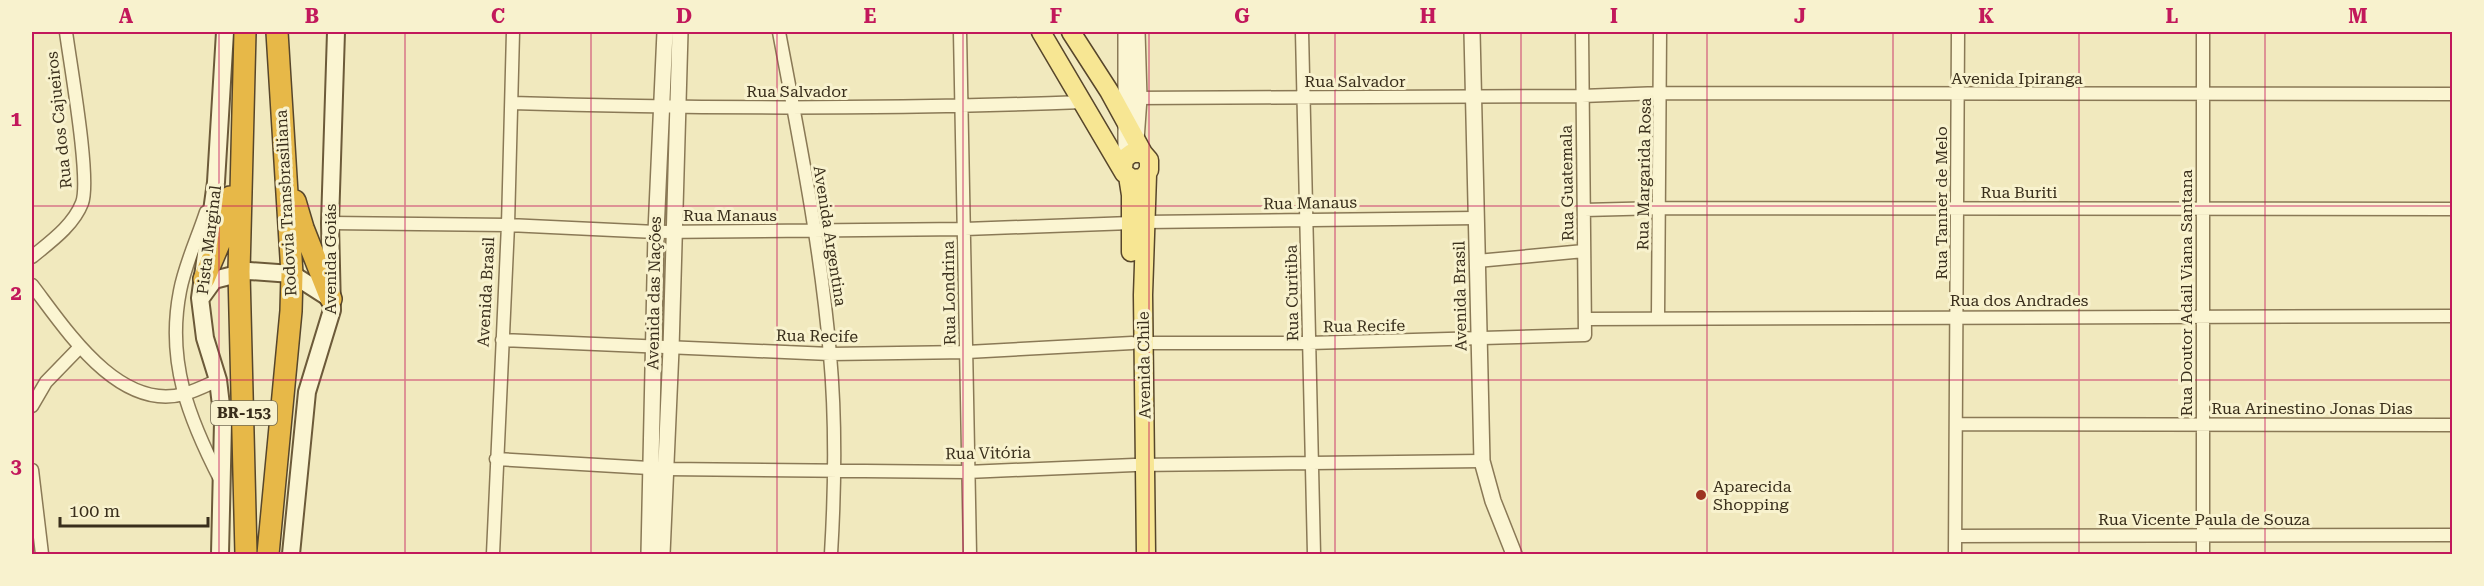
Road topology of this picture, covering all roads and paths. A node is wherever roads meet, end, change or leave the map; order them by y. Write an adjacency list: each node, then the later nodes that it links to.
1 (66, 32): 55 (street, Rua dos Cajueiros)
2 (225, 32): 39 (main road, Pista Marginal)
3 (245, 32): 36 (highway, BR-153)
4 (277, 32): 38 (highway, Rodovia Transbrasiliana / BR-153)
5 (336, 32): 47 (main road, Avenida Goiás)
6 (513, 32): 30 (street, Avenida Brasil)
7 (665, 32): 32 (street, Avenida das Nações)
8 (680, 32): 33 (street, Avenida das Nações)
9 (779, 32): 34 (street, Avenida Argentina)
10 (960, 32): 31 (street, Rua Londrina)
11 (1041, 32): 29 (main road)
12 (1071, 32): 35 (main road)
13 (1126, 32): 27 (street, Avenida Chile)
14 (1137, 32): 27 (street, Avenida Chile)
15 (1302, 32): 28 (street, Rua Curitiba)
16 (1472, 32): 26 (street, Avenida Brasil)
17 (1582, 32): 25 (street, Rua Guatemala)
18 (1660, 32): 21 (street, Rua Margarida Rosa)
19 (1958, 32): 23 (street, Rua Tanner de Melo)
20 (2203, 32): 22 (street, Rua Doutor Adail Viana Santana)
21 (1661, 93): 23 (street, Avenida Ipiranga); 25 (street, Avenida Ipiranga); 40 (street, Rua Margarida Rosa)
22 (2203, 93): 23 (street, Avenida Ipiranga); 24 (street, Avenida Ipiranga); 44 (street, Rua Doutor Adail Viana Santana)
23 (1958, 94): 41 (street, Rua Tanner de Melo)
24 (2452, 94)
25 (1582, 96): 26 (street, Rua Salvador); 43 (street, Rua Guatemala)
26 (1473, 97): 28 (street, Rua Salvador); 45 (street, Avenida Brasil)
27 (1133, 98): 28 (street, Rua Salvador); 35 (street, Avenida Chile); 37 (street, Avenida Chile)
28 (1304, 98): 46 (street, Rua Curitiba)
29 (1083, 102): 31 (street, Rua Salvador); 37 (main road)
30 (512, 103): 32 (street, Rua Salvador); 49 (street, Avenida Brasil)
31 (961, 106): 34 (street, Rua Salvador); 50 (street, Rua Londrina)
32 (662, 108): 33 (street, Rua Salvador); 53 (street, Avenida das Nações)
33 (678, 108): 34 (street, Rua Salvador); 51 (street, Avenida das Nações)
34 (793, 108): 52 (street, Avenida Argentina)
35 (1126, 123): 37 (main road)
36 (242, 125): 57 (highway, BR-153); 60 (highway)
37 (1131, 159): 48 (main road, Avenida Chile); 48 (main road, Avenida Chile)
38 (284, 161): 58 (highway, Rodovia Transbrasiliana / BR-153); 61 (highway)
39 (216, 182): 60 (main road, Pista Marginal); 78 (street)
40 (1660, 208): 41 (street, Rua Buriti); 43 (street, Rua Buriti); 65 (street, Rua Margarida Rosa)
41 (1957, 208): 44 (street, Rua Buriti); 64 (street, Rua Tanner de Melo)
42 (2452, 209): 44 (street, Rua Buriti)
43 (1584, 210): 54 (street, Rua Guatemala)
44 (2203, 210): 62 (street, Rua Doutor Adail Viana Santana)
45 (1476, 218): 46 (street, Rua Manaus); 56 (street, Avenida Brasil)
46 (1307, 220): 48 (street, Rua Manaus); 71 (street, Rua Curitiba)
47 (330, 222): 49 (street, Rua Manaus); 61 (main road, Avenida Goiás)
48 (1138, 223): 50 (street, Rua Manaus); 70 (main road, Avenida Chile)
49 (508, 225): 53 (street, Rua Manaus); 69 (street, Avenida Brasil)
50 (965, 229): 52 (street, Rua Manaus); 75 (street, Rua Londrina)
51 (673, 231): 52 (street, Rua Manaus); 53 (street, Rua Manaus); 74 (street, Avenida das Nações)
52 (813, 231): 76 (street, Avenida Argentina)
53 (656, 232): 73 (street, Avenida das Nações)
54 (1584, 251): 56 (street); 66 (street, Rua Guatemala)
55 (32, 257)
56 (1477, 261): 68 (street, Avenida Brasil)
57 (239, 272): 58 (main road); 60 (main road); 98 (highway, BR-153)
58 (292, 273): 61 (main road); 99 (highway, Rodovia Transbrasiliana / BR-153)
59 (32, 285): 72 (street)
60 (202, 289): 77 (main road, Pista Marginal)
61 (331, 299): 100 (main road, Avenida Goiás)
62 (2203, 316): 63 (street, Rua dos Andrades); 64 (street, Rua dos Andrades); 81 (street, Rua Doutor Adail Viana Santana)
63 (2452, 316)
64 (1956, 317): 65 (street, Rua dos Andrades); 80 (street, Rua Tanner de Melo)
65 (1658, 318): 66 (street, Rua dos Andrades)
66 (1585, 319): 67 (street, Rua Guatemala)
67 (1585, 335): 68 (street, Rua Recife)
68 (1479, 339): 71 (street, Rua Recife); 84 (street, Avenida Brasil)
69 (502, 340): 73 (street, Rua Recife); 83 (street, Avenida Brasil)
70 (1138, 343): 71 (street, Rua Recife); 75 (street, Rua Recife); 86 (main road, Avenida Chile)
71 (1310, 344): 85 (street, Rua Curitiba)
72 (80, 348): 78 (street); 79 (street)
73 (653, 348): 74 (street, Rua Recife); 87 (street, Avenida das Nações)
74 (671, 349): 76 (street, Rua Recife); 88 (street, Avenida das Nações)
75 (967, 352): 76 (street, Rua Recife); 91 (street, Rua Londrina)
76 (830, 354): 90 (street, Avenida Argentina)
77 (218, 380): 78 (street); 92 (main road, Pista Marginal)
78 (183, 395): 92 (street)
79 (32, 406)
80 (1956, 424): 81 (street, Rua Arinestino Jonas Dias); 95 (street, Rua Tanner de Melo)
81 (2203, 424): 82 (street, Rua Arinestino Jonas Dias); 93 (street, Rua Doutor Adail Viana Santana)
82 (2452, 425)
83 (496, 459): 87 (street, Rua Vitória); 101 (street, Avenida Brasil)
84 (1482, 461): 85 (street, Rua Vitória); 109 (street, Avenida Brasil)
85 (1312, 465): 86 (street, Rua Vitória); 108 (street, Rua Curitiba)
86 (1140, 466): 91 (street, Rua Vitória); 106 (main road, Avenida Chile); 107 (main road, Avenida Chile)
87 (650, 467): 88 (street, Rua Vitória); 102 (street, Avenida das Nações)
88 (666, 469): 90 (street, Rua Vitória); 103 (street, Avenida das Nações)
89 (32, 470): 96 (street)
90 (836, 470): 91 (street, Rua Vitória); 104 (street, Avenida Argentina)
91 (967, 472): 105 (street, Rua Londrina)
92 (223, 483): 97 (main road, Pista Marginal)
93 (2203, 535): 94 (street, Rua Vicente Paula de Souza); 95 (street, Rua Vicente Paula de Souza); 111 (street, Rua Doutor Adail Viana Santana)
94 (2452, 535)
95 (1955, 536): 110 (street, Rua Tanner de Melo)
96 (42, 555)
97 (220, 555)
98 (246, 555)
99 (268, 555)
100 (291, 555)
101 (493, 555)
102 (649, 555)
103 (662, 555)
104 (831, 555)
105 (970, 555)
106 (1134, 555)
107 (1146, 555)
108 (1314, 555)
109 (1514, 555)
110 (1955, 555)
111 (2203, 555)

